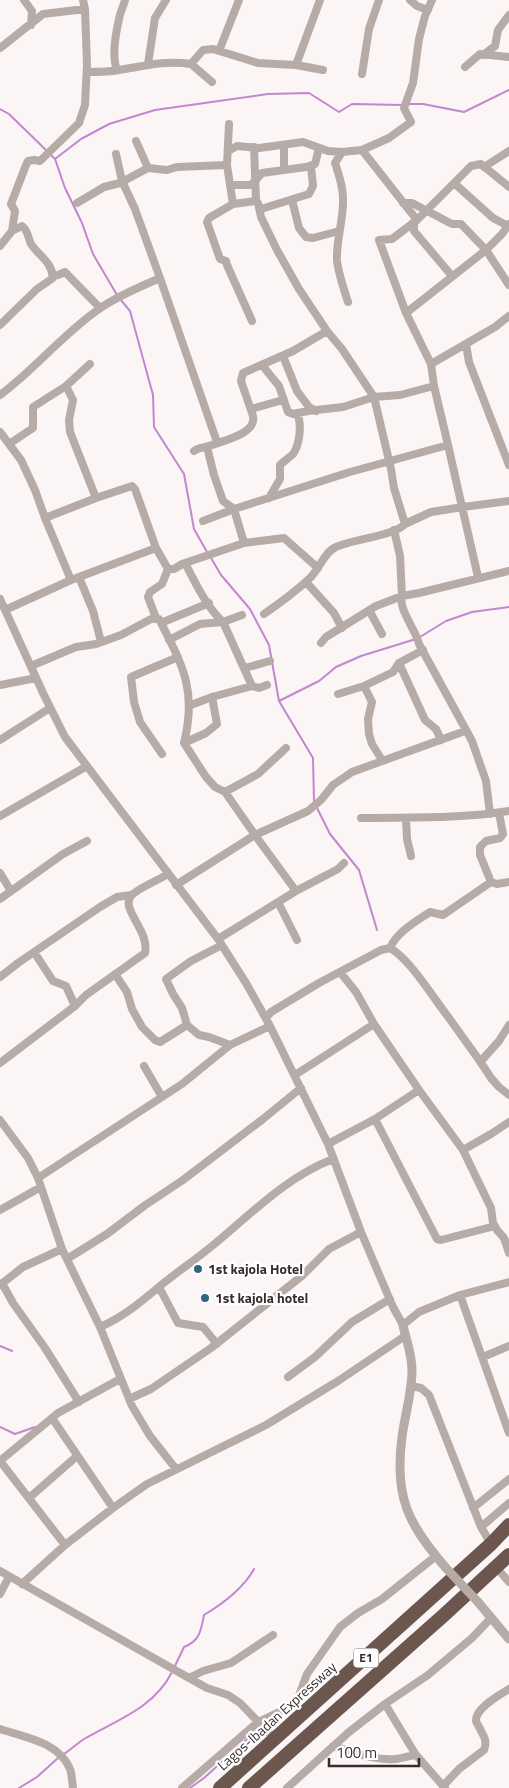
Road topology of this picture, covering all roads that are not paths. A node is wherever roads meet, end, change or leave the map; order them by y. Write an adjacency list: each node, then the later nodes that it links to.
1 (24, 0): 14 (street)
2 (83, 0): 12 (street)
3 (126, 0): 27 (street)
4 (154, 0): 11 (street)
5 (166, 0): 11 (street)
6 (239, 0): 20 (street)
7 (320, 0): 25 (street)
8 (379, 0): 30 (street)
9 (410, 0): 13 (street)
10 (432, 0): 13 (street)
11 (161, 7): 23 (street)
12 (85, 9): 15 (street); 29 (street)
13 (428, 10): 37 (street)
14 (32, 11): 15 (street); 17 (street)
15 (43, 14): 17 (street)
16 (509, 15): 21 (street)
17 (31, 25): 19 (street)
18 (0, 37): 19 (street)
19 (3, 46)
20 (219, 51): 24 (street); 25 (street)
21 (483, 55): 22 (street); 26 (street)
22 (509, 57)
23 (148, 64): 24 (street); 27 (street)
24 (194, 64): 31 (street)
25 (296, 65): 28 (street)
26 (465, 67)
27 (117, 70): 29 (street)
28 (323, 70)
29 (87, 72): 61 (street)
30 (362, 74)
31 (212, 82)
32 (229, 124): 38 (street)
33 (136, 141): 45 (street)
34 (284, 145): 35 (street); 36 (street); 46 (street)
35 (254, 148): 38 (street); 48 (street)
36 (319, 148): 40 (street); 43 (street)
37 (362, 150): 40 (street); 55 (street)
38 (228, 151): 42 (street)
39 (509, 151): 44 (street)
40 (342, 152): 62 (street)
41 (116, 154): 47 (street)
42 (227, 165): 45 (street); 50 (street)
43 (311, 166): 46 (street); 52 (street)
44 (484, 167): 49 (street); 51 (street)
45 (148, 168): 47 (street)
46 (284, 170): 48 (street)
47 (122, 181): 54 (street); 67 (street)
48 (255, 182): 50 (street); 53 (street)
49 (454, 182): 58 (street); 60 (street)
50 (230, 185): 56 (street)
51 (509, 187)
52 (292, 200): 57 (street); 62 (street)
53 (256, 202): 56 (street); 57 (street)
54 (77, 203)
55 (404, 203): 58 (street); 59 (street)
56 (233, 204): 73 (street)
57 (260, 211): 75 (street)
58 (427, 211): 59 (street); 64 (street)
59 (415, 221): 66 (street); 71 (street)
60 (508, 225): 64 (street)
61 (12, 231): 63 (street); 74 (street)
62 (339, 231): 69 (street)
63 (0, 246)
64 (486, 250): 66 (street); 68 (street)
65 (58, 275): 70 (street)
66 (452, 276): 71 (street)
67 (160, 278): 70 (street); 90 (street)
68 (509, 285)
69 (348, 302)
70 (100, 308): 83 (street)
71 (406, 313): 79 (street)
72 (509, 316): 76 (street)
73 (252, 321)
74 (0, 325)
75 (328, 331): 77 (street); 84 (street)
76 (466, 344): 79 (street); 96 (street)
77 (283, 356): 80 (street); 87 (street)
78 (90, 364): 81 (street)
79 (432, 364): 82 (street)
80 (262, 365): 85 (street); 86 (street)
81 (66, 386): 91 (street); 97 (street)
82 (434, 386): 84 (street); 92 (street)
83 (0, 395)
84 (374, 397): 87 (street); 95 (street)
85 (283, 400): 86 (street); 88 (street)
86 (251, 409): 90 (street)
87 (316, 411): 88 (street)
88 (296, 413): 98 (street)
89 (0, 432): 91 (street)
90 (217, 442): 93 (street)
91 (9, 444): 102 (street)
92 (448, 445): 95 (street); 100 (street)
93 (207, 447): 94 (street); 101 (street)
94 (194, 451)
95 (388, 461): 98 (street); 104 (street)
96 (509, 465)
97 (96, 498): 102 (street); 107 (street)
98 (269, 498): 101 (street)
99 (509, 501): 100 (street)
100 (463, 506): 104 (street); 113 (street)
101 (234, 509): 103 (street); 106 (street)
102 (45, 518): 112 (street)
103 (203, 521)
104 (405, 524): 105 (street)
105 (394, 530): 109 (street); 115 (street)
106 (244, 543): 108 (street); 109 (street)
107 (156, 548): 110 (street); 112 (street)
108 (185, 563): 110 (street); 117 (street)
109 (318, 568): 114 (street)
110 (168, 569): 122 (street)
111 (509, 571): 113 (street)
112 (75, 578): 118 (street); 127 (street)
113 (478, 578): 115 (street)
114 (306, 582): 120 (street); 124 (street)
115 (402, 596): 119 (street); 129 (street)
116 (0, 599): 118 (street)
117 (208, 603): 122 (street); 123 (street)
118 (5, 610): 133 (street)
119 (369, 610): 124 (street); 125 (street)
120 (264, 614)
121 (242, 615): 123 (street)
122 (158, 621): 126 (street); 127 (street)
123 (223, 622): 126 (street); 134 (street)
124 (342, 628): 128 (street)
125 (382, 634)
126 (169, 640): 130 (street)
127 (101, 642): 133 (street)
128 (321, 643)
129 (421, 647): 132 (street); 144 (street)
130 (178, 657): 142 (street); 149 (street)
131 (270, 661): 134 (street)
132 (399, 663): 139 (street); 146 (street)
133 (31, 666): 135 (street)
134 (245, 668): 138 (street)
135 (36, 678): 136 (street); 143 (street)
136 (0, 685)
137 (267, 685): 138 (street)
138 (252, 686): 141 (street)
139 (364, 686): 140 (street); 150 (street)
140 (338, 694)
141 (212, 697): 142 (street); 147 (street)
142 (190, 705): 147 (street)
143 (50, 708): 145 (street); 151 (street)
144 (465, 731): 146 (street); 155 (street)
145 (0, 740)
146 (442, 740): 150 (street)
147 (184, 743): 152 (street)
148 (286, 748): 152 (street)
149 (162, 754)
150 (382, 760): 159 (street)
151 (87, 766): 156 (street); 164 (street)
152 (225, 792): 159 (street)
153 (509, 811): 154 (street)
154 (499, 813): 155 (street); 165 (street)
155 (490, 814): 158 (street)
156 (0, 816)
157 (361, 818): 158 (street)
158 (406, 818): 161 (street)
159 (255, 835): 167 (street); 169 (street)
160 (87, 841): 168 (street)
161 (411, 856)
162 (344, 863): 169 (street)
163 (0, 873): 168 (street)
164 (168, 874): 167 (street); 170 (street)
165 (491, 882): 166 (street); 175 (street)
166 (509, 882)
167 (176, 885): 174 (street)
168 (11, 891): 171 (street)
169 (296, 891): 172 (street)
170 (132, 895): 176 (street); 178 (street)
171 (0, 899)
172 (278, 902): 173 (street); 174 (street)
173 (297, 940)
174 (220, 942): 181 (street); 183 (street)
175 (390, 948): 177 (street); 187 (street)
176 (34, 952): 179 (street); 180 (street)
177 (340, 972): 181 (street); 182 (street)
178 (115, 974): 180 (street); 183 (street)
179 (0, 977)
180 (75, 1006): 188 (street)
181 (266, 1018): 185 (street)
182 (374, 1024): 190 (street); 192 (street)
183 (187, 1025): 186 (street)
184 (509, 1025): 187 (street)
185 (270, 1026): 186 (street); 190 (street)
186 (230, 1045): 194 (street)
187 (480, 1061): 193 (street)
188 (0, 1063)
189 (144, 1066): 194 (street)
190 (295, 1075): 191 (street)
191 (301, 1088): 198 (street); 208 (street)
192 (419, 1090): 195 (street); 199 (street)
193 (509, 1095)
194 (162, 1097): 201 (street)
195 (375, 1119): 198 (street); 204 (street)
196 (0, 1120): 201 (street)
197 (509, 1122): 199 (street)
198 (328, 1144): 200 (street)
199 (463, 1150): 204 (street)
200 (333, 1159): 205 (street); 211 (street)
201 (38, 1178): 202 (street)
202 (40, 1187): 203 (street); 206 (street)
203 (0, 1210)
204 (495, 1226): 207 (street)
205 (361, 1232): 213 (street); 217 (street)
206 (62, 1248): 208 (street); 210 (street)
207 (509, 1253)
208 (67, 1259): 215 (street)
209 (509, 1282): 212 (street)
210 (1, 1284): 224 (street)
211 (159, 1287): 215 (street); 217 (street)
212 (460, 1295): 214 (street); 219 (street)
213 (390, 1299): 214 (street); 220 (street)
214 (403, 1325): 216 (street)
215 (100, 1327): 221 (street)
216 (405, 1336): 222 (street); 229 (street)
217 (217, 1344): 223 (street)
218 (509, 1346): 219 (street)
219 (483, 1356): 226 (street)
220 (288, 1377)
221 (120, 1379): 223 (street); 224 (street)
222 (411, 1386): 234 (street); 240 (street)
223 (129, 1399): 229 (street)
224 (78, 1402): 225 (street)
225 (52, 1418): 227 (street); 228 (street)
226 (509, 1433)
227 (77, 1456): 231 (street); 233 (street)
228 (0, 1461): 231 (street)
229 (176, 1469): 233 (street)
230 (509, 1479): 234 (street)
231 (29, 1498): 238 (street)
232 (509, 1503): 236 (street)
233 (113, 1508): 238 (street)
234 (473, 1508): 236 (street)
235 (509, 1525): 237 (highway, Lagos-Ibadan Expressway / E1)
236 (481, 1527): 237 (street)
237 (491, 1544): 255 (highway, Lagos-Ibadan Expressway / E1)
238 (65, 1545): 245 (street)
239 (509, 1554): 241 (highway, E1)
240 (436, 1556): 247 (street, bridge); 253 (street)
241 (496, 1567): 244 (street); 262 (highway, E1)
242 (0, 1571): 243 (street)
243 (9, 1577): 245 (street); 246 (street)
244 (509, 1582)
245 (22, 1584): 250 (street)
246 (0, 1594)
247 (491, 1618): 249 (street); 252 (street)
248 (273, 1635): 250 (street)
249 (509, 1639)
250 (189, 1678): 253 (street)
251 (509, 1689): 258 (street)
252 (385, 1704): 256 (street); 257 (street)
253 (258, 1722): 255 (street); 260 (street)
254 (0, 1729): 259 (street)
255 (275, 1739): 261 (highway, Lagos-Ibadan Expressway / E1)
256 (333, 1746): 257 (street); 263 (street)
257 (416, 1754): 258 (street)
258 (444, 1787)
259 (73, 1788)
260 (182, 1788)
261 (220, 1788)
262 (249, 1788)
263 (287, 1788)

